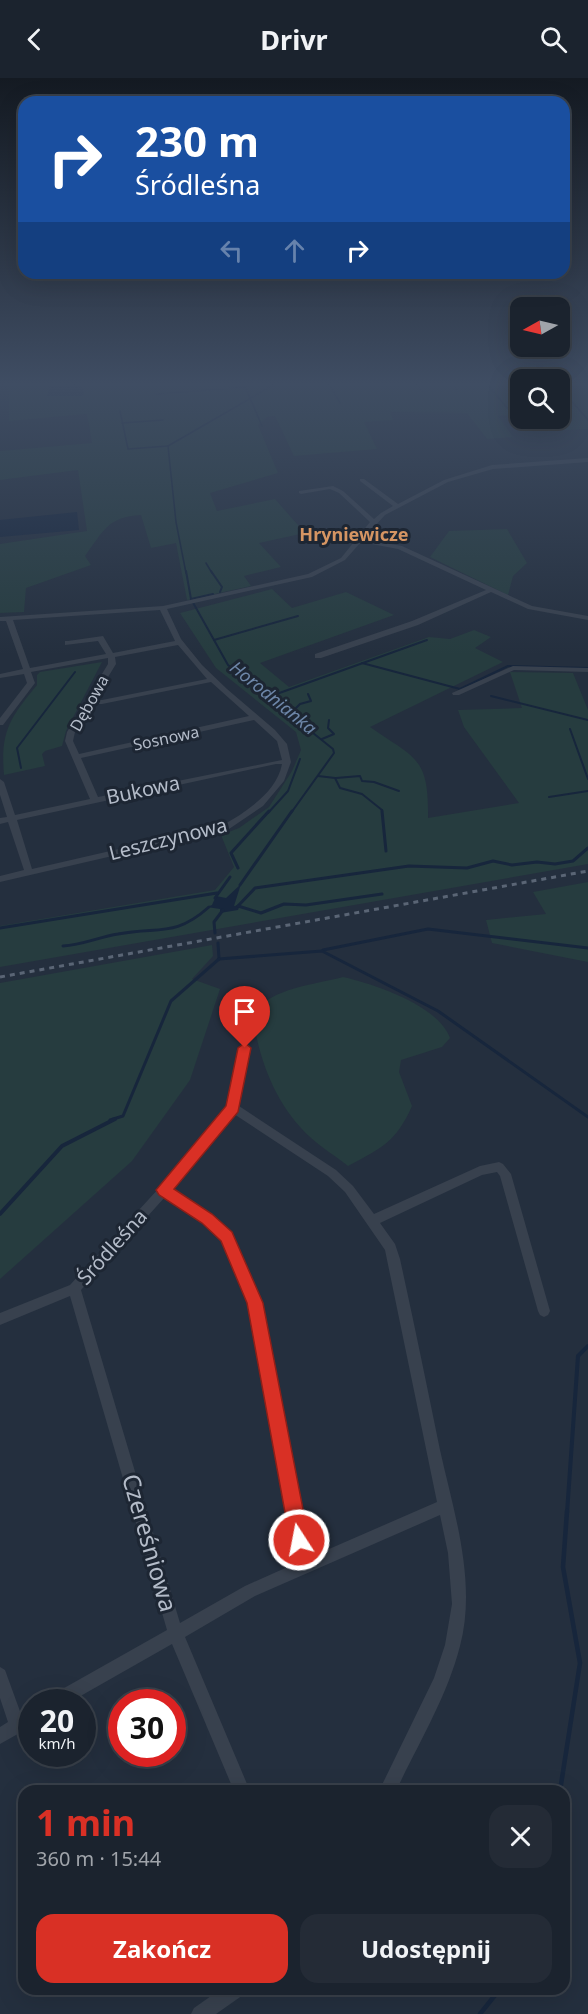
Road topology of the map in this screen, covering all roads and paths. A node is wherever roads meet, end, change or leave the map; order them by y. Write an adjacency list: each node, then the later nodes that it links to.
1 (466, 474): 4 (street)
2 (362, 480): 4 (street)
3 (301, 492): 5 (street)
4 (397, 506): 5 (street)
5 (374, 522): 6 (street)
6 (359, 540): 7 (street); 8 (street)
7 (491, 590): 9 (street); 14 (street)
8 (163, 608): 10 (street); 11 (street)
9 (588, 618)
10 (4, 619): 16 (street)
11 (181, 642): 13 (street); 18 (street)
12 (68, 643): 13 (street, Dębowa)
13 (111, 656): 16 (street); 20 (street, Dębowa)
14 (318, 656)
15 (588, 670): 19 (street)
16 (28, 671): 17 (street); 22 (street)
17 (0, 676)
18 (211, 680): 20 (street); 21 (street)
19 (456, 693)
20 (90, 702): 23 (street, Dębowa)
21 (256, 717): 23 (street, Sosnowa); 24 (street)
22 (0, 723)
23 (75, 757): 26 (street, Dębowa)
24 (287, 762): 26 (street, Bukowa); 29 (street, Leszczynowa)
25 (0, 782): 27 (street)
26 (95, 800): 27 (street, Bukowa)
27 (12, 818): 28 (street, Bukowa); 29 (street)
28 (0, 821)
29 (29, 872): 30 (street, Leszczynowa)
30 (0, 879)
31 (245, 1048): 32 (street, Śródleśna)
32 (233, 1108): 33 (street, Śródleśna); 34 (street)
33 (164, 1190): 35 (street, Śródleśna); 39 (street)
34 (371, 1221): 36 (street); 38 (street)
35 (74, 1289): 37 (street, Śródleśna); 40 (street, Czereśniowa)
36 (544, 1311)
37 (0, 1318)
38 (446, 1504): 39 (street); 47 (street)
39 (309, 1564): 40 (street)
40 (176, 1634): 42 (street); 46 (street, Czereśniowa)
41 (0, 1675): 43 (street)
42 (79, 1689)
43 (18, 1710)
44 (18, 1725): 45 (street)
45 (0, 1736)
46 (239, 1785)
47 (390, 1785)
48 (228, 1995): 49 (street)
49 (201, 2014)

